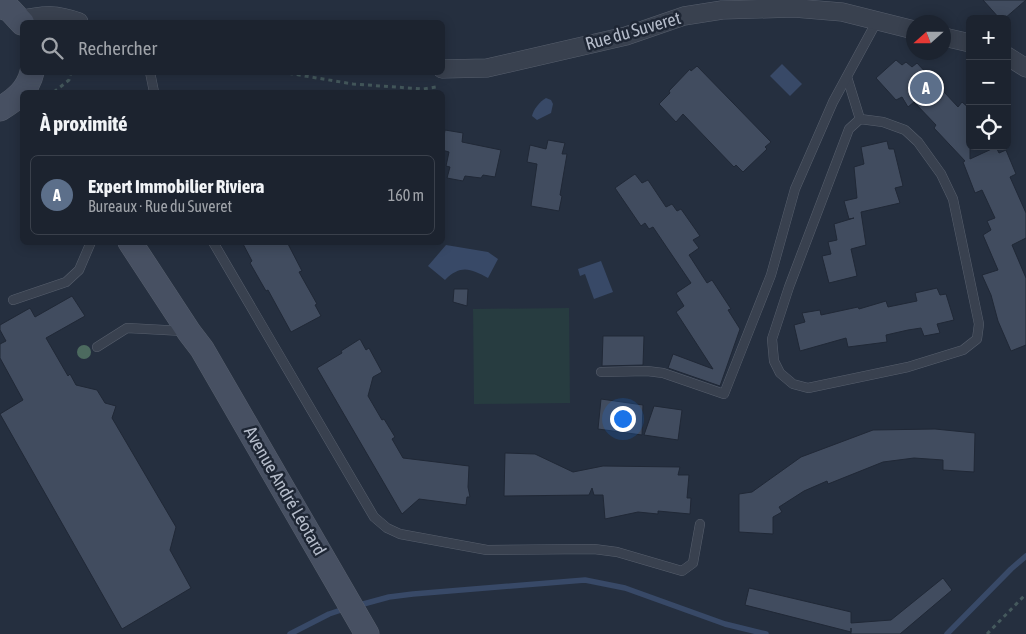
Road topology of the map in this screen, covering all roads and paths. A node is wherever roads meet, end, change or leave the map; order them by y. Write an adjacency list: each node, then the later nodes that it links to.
1 (0, 6): 2 (main road)
2 (20, 20)
3 (24, 20): 4 (street)
4 (73, 20)
5 (877, 21): 6 (street, Rue du Suveret); 11 (street, Rue du Suveret); 16 (lane)
6 (906, 28)
7 (951, 39): 8 (street)
8 (966, 42)
9 (1011, 59): 10 (street)
10 (1026, 68)
11 (445, 69)
12 (31, 75): 17 (main road)
13 (37, 75): 18 (main road)
14 (71, 75): 19 (path)
15 (151, 75): 20 (lane)
16 (847, 77): 24 (lane); 32 (lane)
17 (23, 90)
18 (42, 90)
19 (56, 90)
20 (154, 90)
21 (20, 94): 22 (main road)
22 (0, 108): 23 (main road)
23 (20, 114)
24 (860, 119): 24 (lane)
25 (90, 245): 29 (lane)
26 (132, 245): 30 (main road, Avenue André Léotard)
27 (146, 245): 30 (main road, Avenue André Léotard)
28 (215, 245): 33 (lane)
29 (13, 300)
30 (196, 340): 31 (lane); 35 (main road, Avenue André Léotard)
31 (97, 347)
32 (601, 372)
33 (700, 524)
34 (1026, 594): 36 (path)
35 (367, 634)
36 (988, 634)

